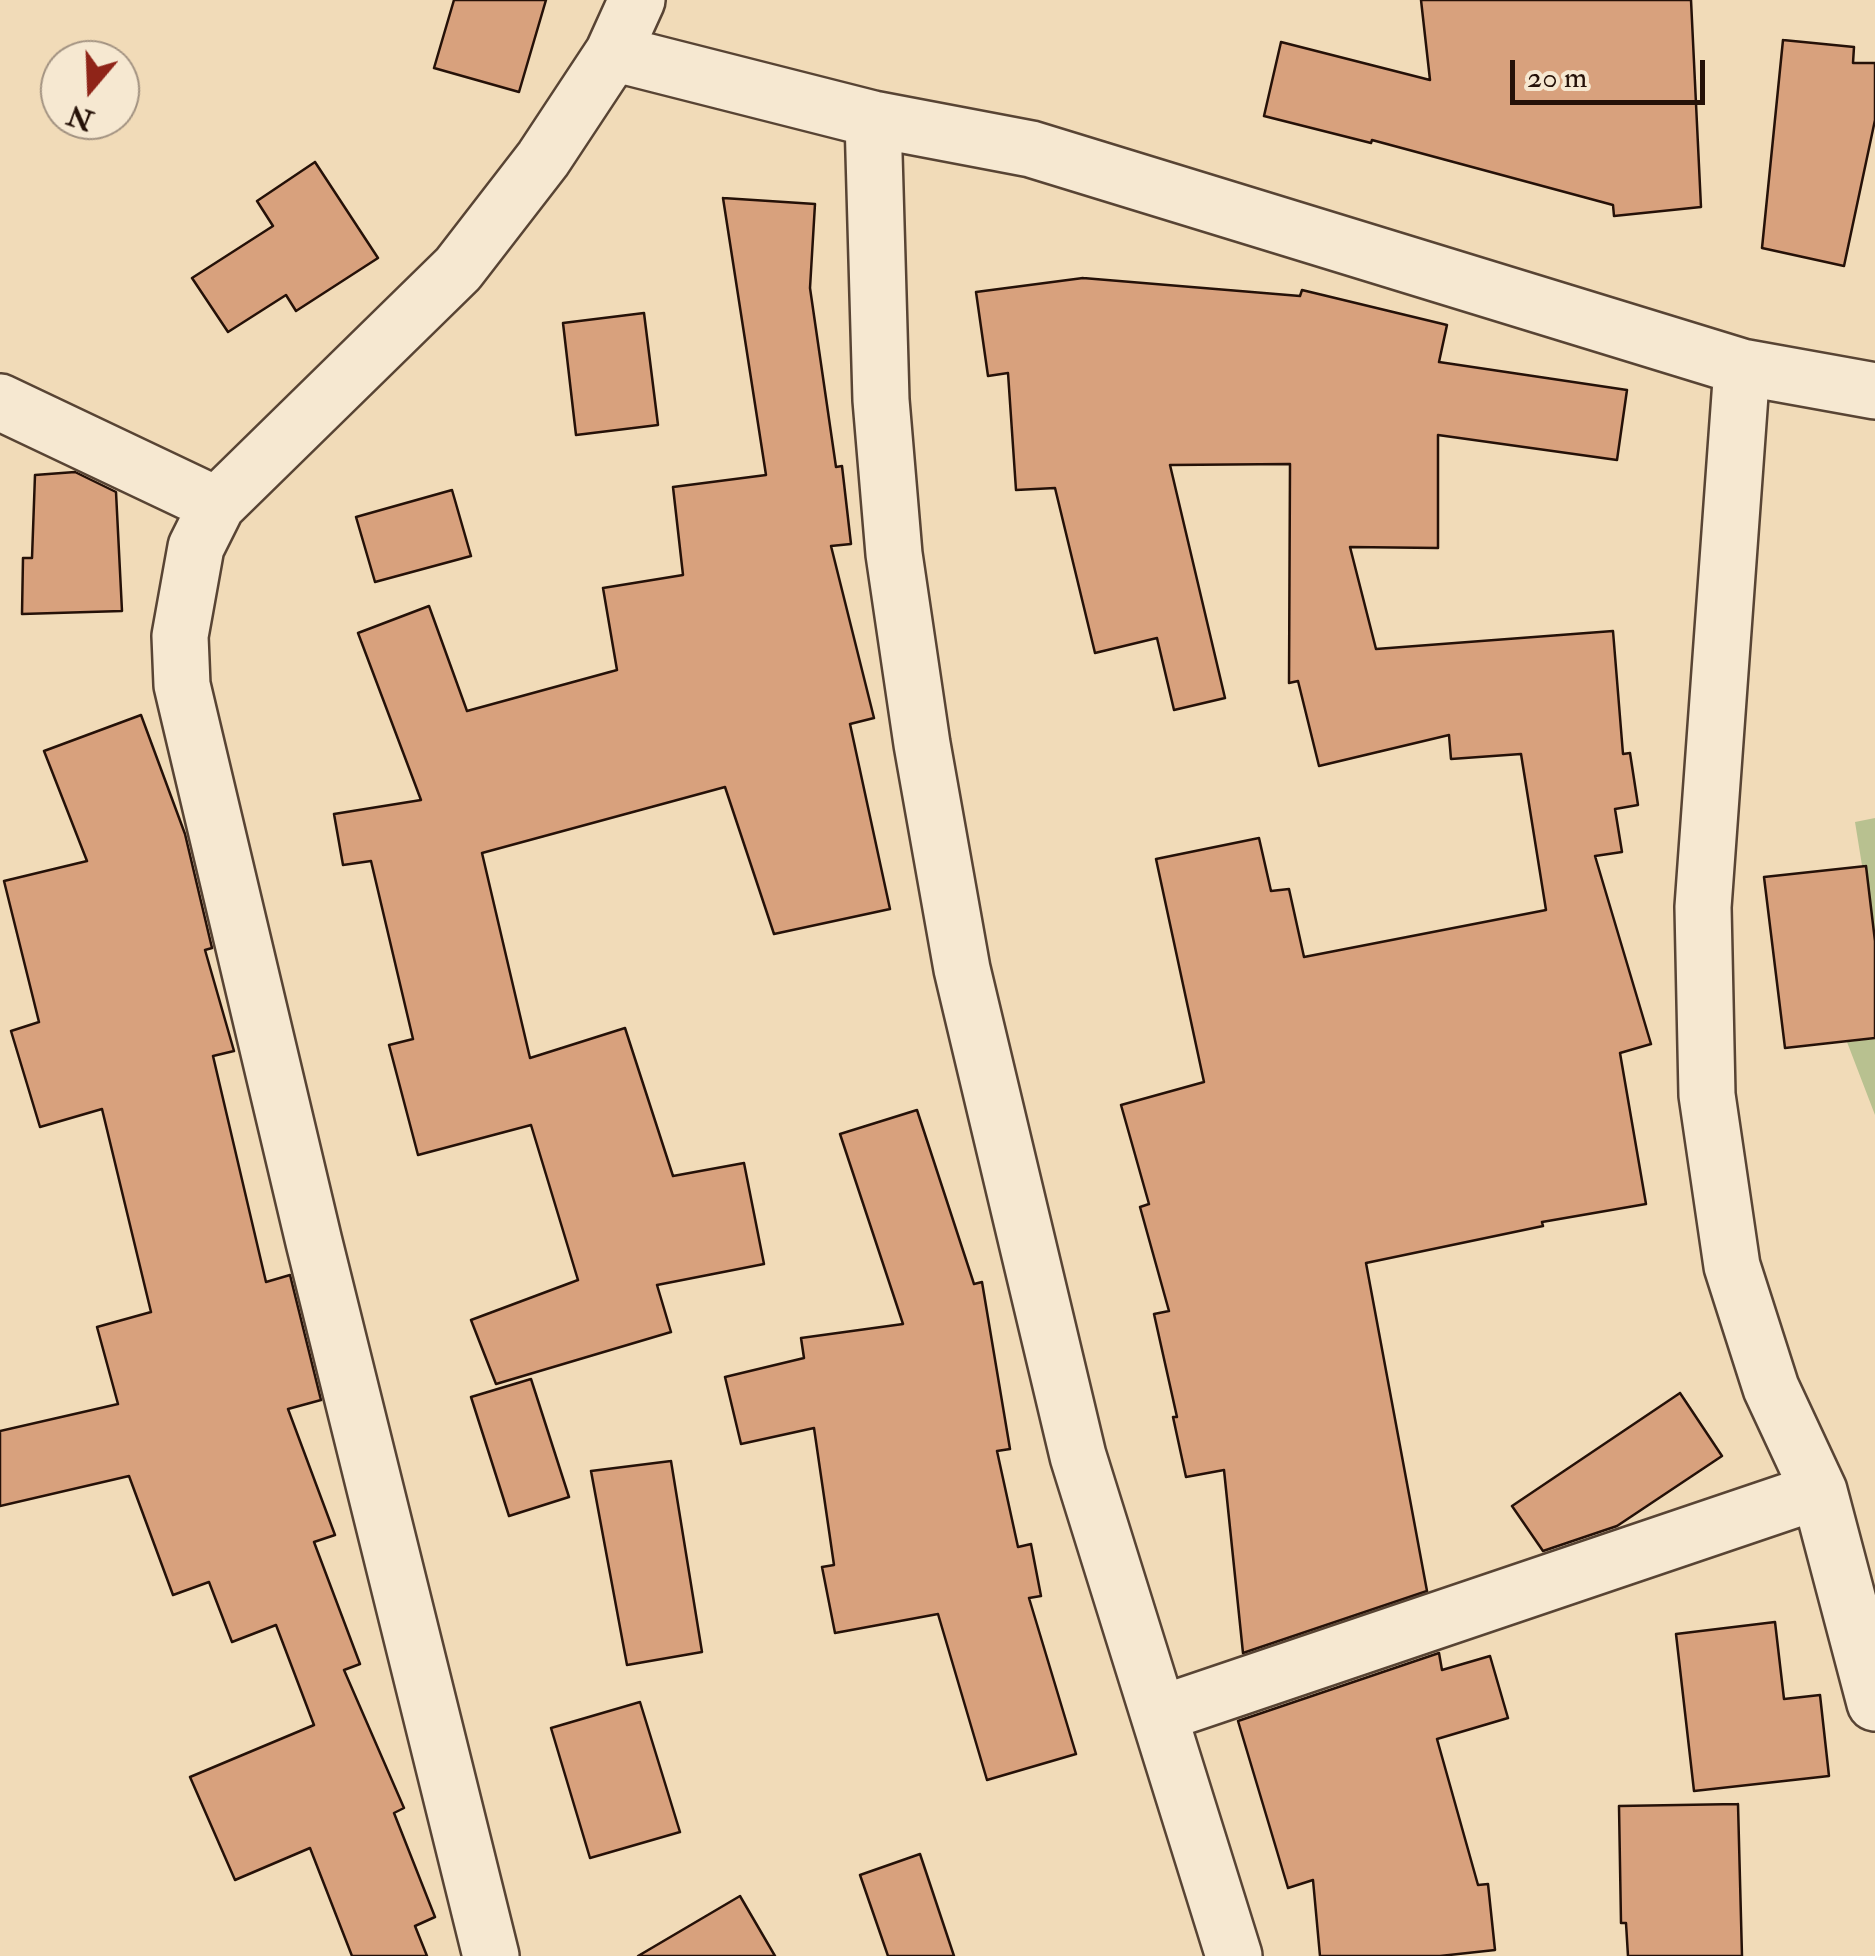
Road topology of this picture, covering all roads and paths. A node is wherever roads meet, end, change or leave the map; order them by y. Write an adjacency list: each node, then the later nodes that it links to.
1 (637, 0): 2 (street)
2 (613, 53): 3 (street); 7 (street)
3 (873, 119): 4 (street); 10 (street)
4 (1742, 367): 5 (street); 8 (street)
5 (1875, 391)
6 (0, 402): 7 (street)
7 (217, 505): 11 (street)
8 (1818, 1490): 9 (street); 10 (street)
9 (1875, 1703)
10 (1160, 1714): 12 (street)
11 (491, 1956)
12 (1234, 1956)

